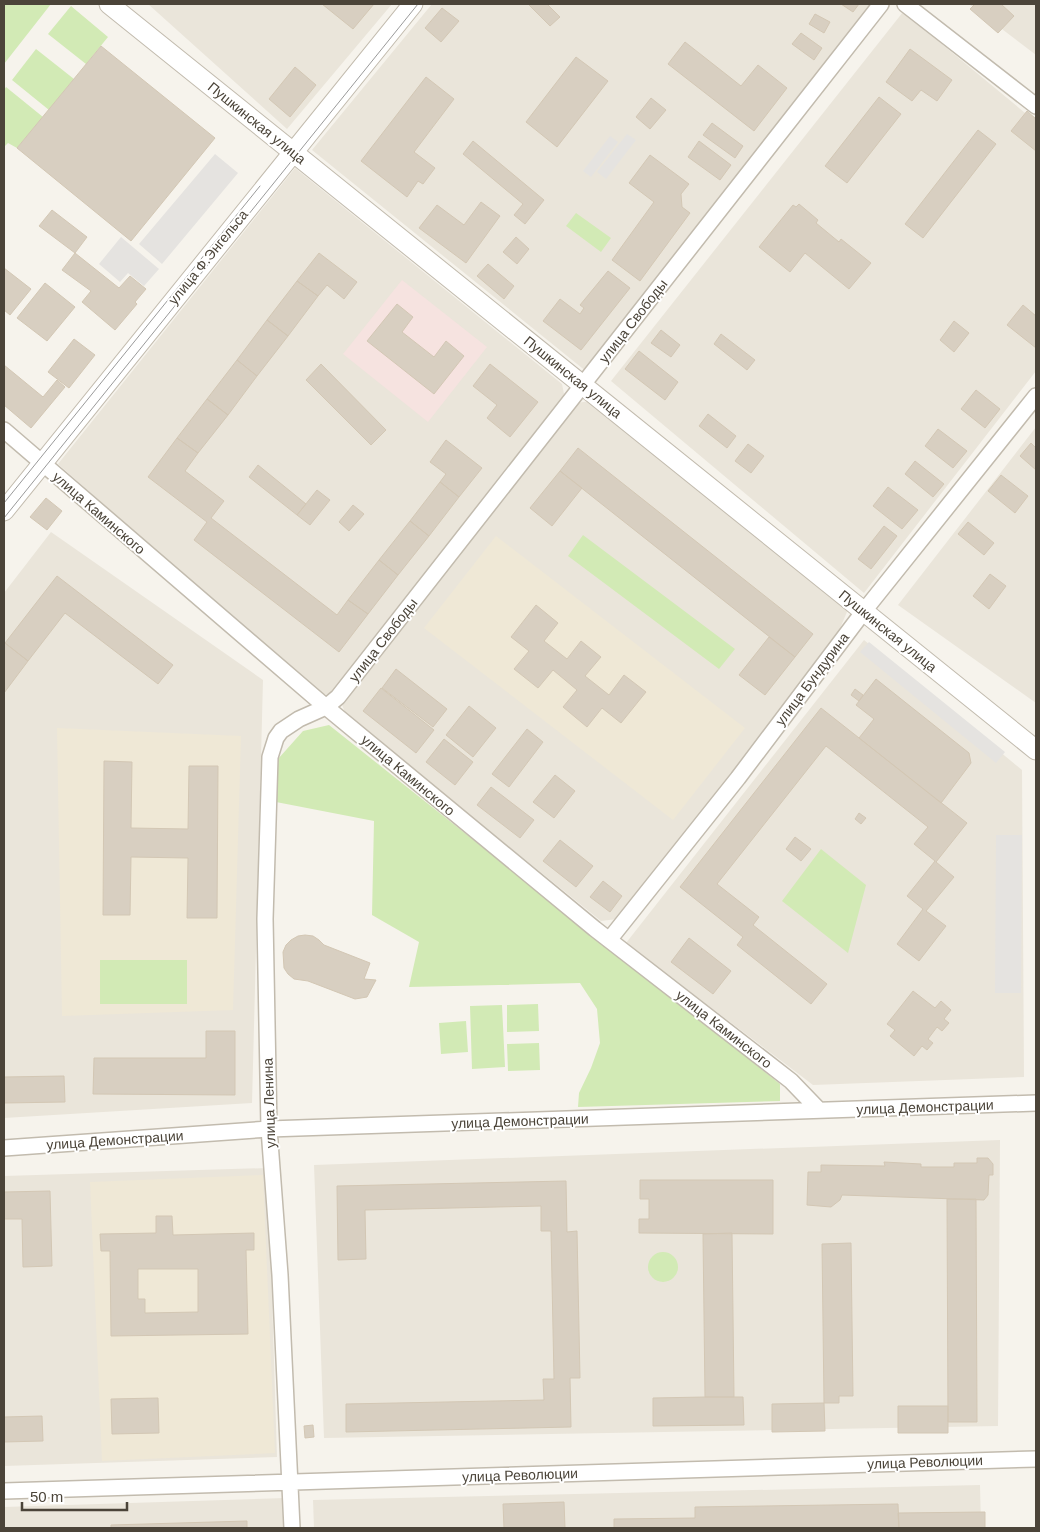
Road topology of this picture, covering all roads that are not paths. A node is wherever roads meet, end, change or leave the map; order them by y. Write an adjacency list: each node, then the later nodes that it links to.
1 (109, 4): 6 (street, Пушкинская улица)
2 (413, 4): 6 (street, улица Ф.Энгельса)
3 (881, 4): 7 (street, улица Свободы)
4 (905, 4): 5 (street)
5 (1036, 106)
6 (293, 152): 7 (street, Пушкинская улица); 10 (street, улица Ф.Энгельса)
7 (583, 385): 12 (street, Пушкинская улица); 13 (street, улица Свободы)
8 (1036, 396): 12 (street, улица Бундурина)
9 (4, 430): 10 (street, улица Каминского)
10 (41, 462): 11 (street, улица Ф.Энгельса); 13 (street, улица Каминского)
11 (4, 511)
12 (864, 611): 14 (street, Пушкинская улица); 15 (street, улица Бундурина)
13 (326, 708): 15 (street, улица Каминского); 18 (street, улица Ленина)
14 (1036, 750)
15 (609, 940): 17 (street, улица Каминского)
16 (1036, 1103): 17 (street, улица Демонстрации)
17 (819, 1110): 18 (street, улица Демонстрации)
18 (269, 1129): 19 (street, улица Демонстрации); 21 (street, улица Ленина)
19 (4, 1148)
20 (1036, 1459): 21 (street, улица Революции)
21 (290, 1482): 22 (street, улица Революции); 23 (street, улица Ленина)
22 (4, 1491)
23 (292, 1528)

